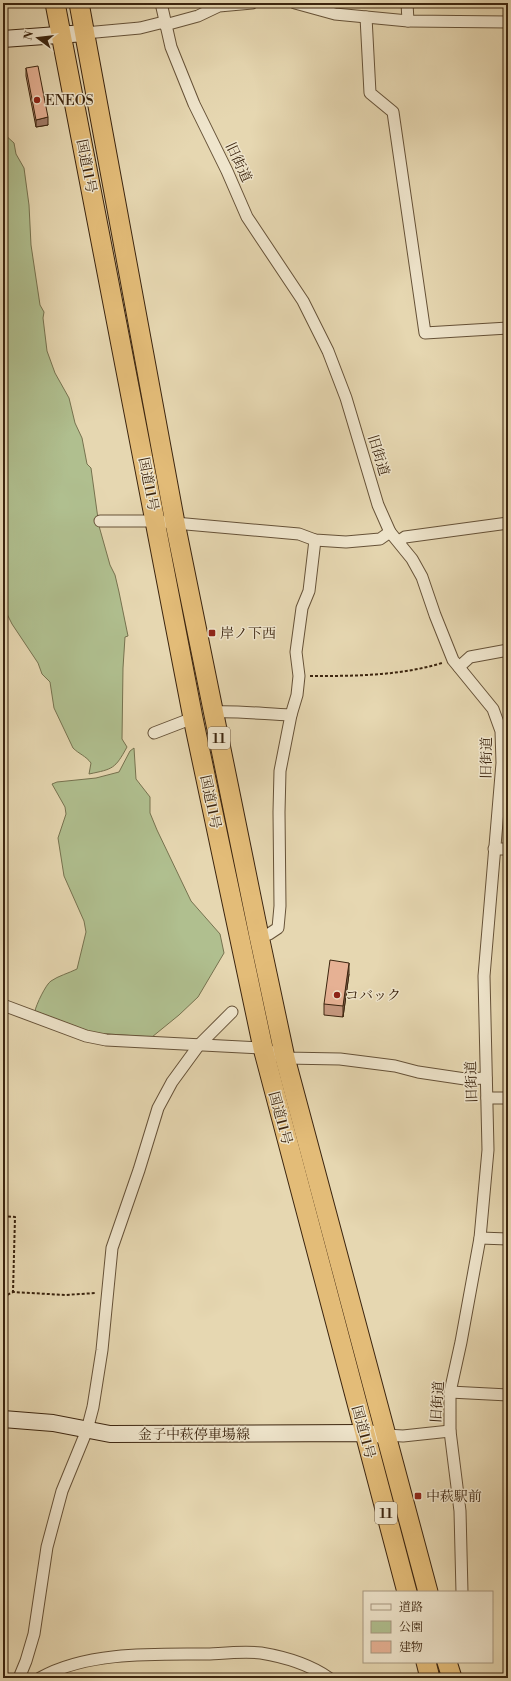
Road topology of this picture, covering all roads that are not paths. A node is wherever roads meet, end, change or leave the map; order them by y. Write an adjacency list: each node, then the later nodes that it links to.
1 (55, 3): 12 (highway, 国道11号 / 11)
2 (79, 3): 11 (highway, 国道11号 / 11)
3 (161, 3): 10 (street, 旧街道)
4 (252, 3): 10 (street)
5 (295, 3): 7 (street)
6 (407, 3): 8 (street)
7 (366, 17): 8 (street); 14 (street)
8 (408, 21): 9 (street)
9 (508, 22)
10 (165, 24): 11 (street); 19 (street, 旧街道)
11 (85, 33): 12 (main road); 17 (highway, 国道11号 / 11)
12 (61, 35): 13 (main road); 16 (highway, 国道11号 / 11)
13 (3, 39)
14 (508, 328)
15 (100, 521): 16 (street)
16 (156, 521): 17 (street); 26 (highway, 国道11号 / 11)
17 (175, 522): 20 (street); 24 (highway, 国道11号 / 11)
18 (508, 523): 21 (street)
19 (390, 532): 20 (street); 21 (street, 旧街道)
20 (315, 540): 25 (street)
21 (398, 541): 23 (street, 旧街道)
22 (508, 650): 23 (street)
23 (456, 663): 27 (street, 旧街道)
24 (214, 712): 25 (street); 31 (highway, 国道11号 / 11)
25 (291, 714): 31 (street)
26 (193, 718): 28 (street); 35 (highway, 国道11号 / 11)
27 (505, 731): 29 (street, 旧街道)
28 (154, 733)
29 (494, 849): 30 (street); 37 (street, 旧街道)
30 (508, 850)
31 (259, 936): 36 (highway, 国道11号 / 11)
32 (3, 1005): 34 (street)
33 (232, 1012): 34 (street)
34 (199, 1045): 35 (street); 45 (street)
35 (263, 1048): 36 (street); 47 (highway, 国道11号 / 11)
36 (285, 1058): 37 (street); 48 (highway, 国道11号 / 11)
37 (486, 1078): 38 (street, 旧街道)
38 (487, 1098): 39 (street); 40 (street, 旧街道)
39 (508, 1098)
40 (480, 1238): 41 (street); 42 (street, 旧街道)
41 (508, 1239)
42 (450, 1392): 43 (street); 46 (street, 旧街道)
43 (508, 1395)
44 (3, 1419): 45 (main road, 金子中萩停車場線)
45 (87, 1430): 47 (main road, 金子中萩停車場線); 54 (street)
46 (450, 1431): 48 (street); 51 (street, 旧街道)
47 (364, 1433): 48 (main road, 金子中萩停車場線); 49 (highway, 国道11号 / 11)
48 (386, 1435): 50 (highway, 国道11号 / 11)
49 (407, 1591)
50 (428, 1591)
51 (462, 1591)
52 (426, 1663): 57 (highway)
53 (447, 1663): 58 (highway)
54 (19, 1678)
55 (40, 1678): 56 (street)
56 (329, 1678)
57 (430, 1678)
58 (452, 1678)

